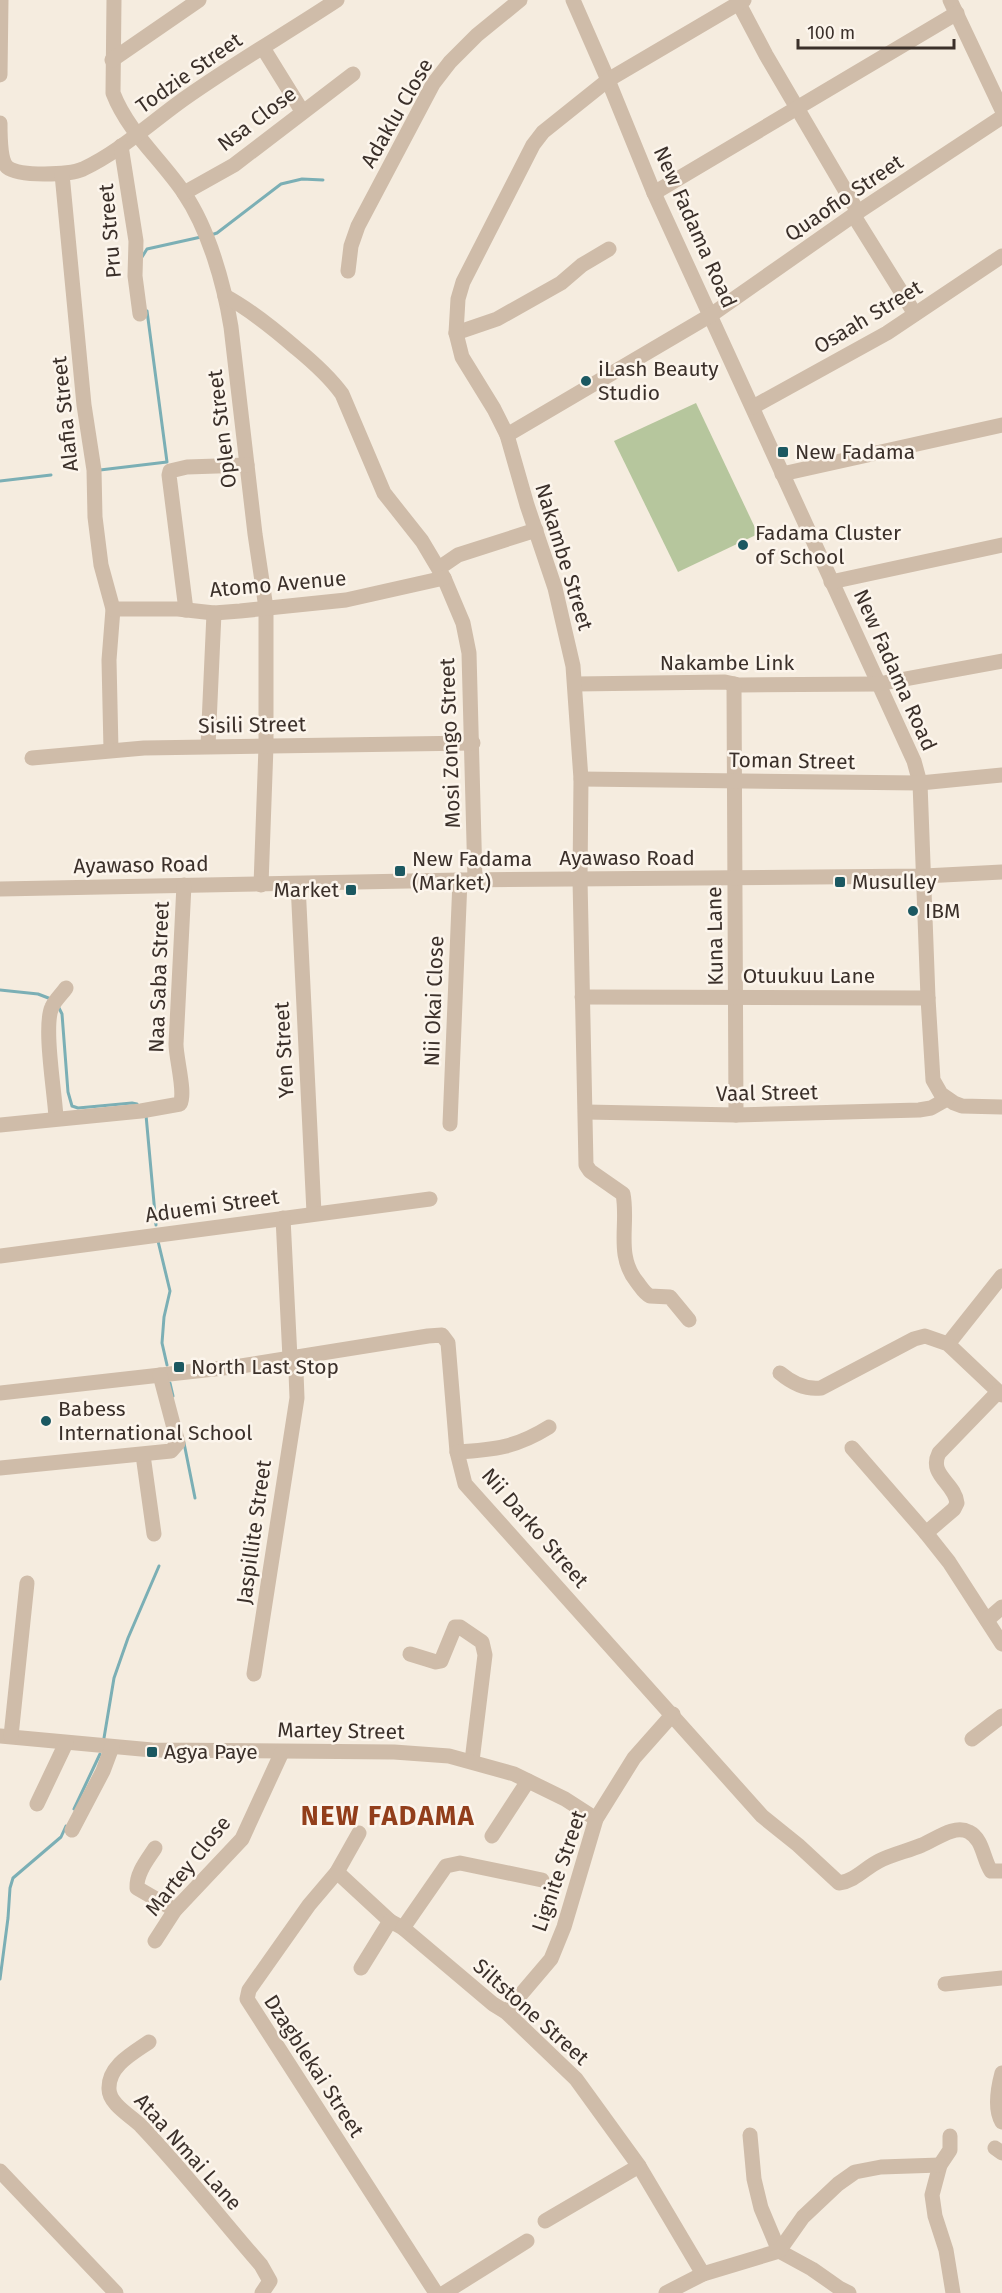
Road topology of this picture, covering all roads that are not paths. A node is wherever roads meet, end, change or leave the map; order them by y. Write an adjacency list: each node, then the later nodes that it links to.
1 (1, 0): 12 (street)
2 (114, 0): 10 (street, Oplen Street)
3 (199, 0): 10 (street)
4 (338, 0): 9 (street, Todzie Street)
5 (520, 0): 27 (street, Adaklu Close)
6 (573, 0): 13 (street, New Fadama Road)
7 (740, 1): 13 (street, Nakambe Street); 14 (street)
8 (953, 6): 14 (street); 15 (street)
9 (263, 48): 16 (street); 19 (street, Todzie Street)
10 (112, 60): 19 (street, Oplen Street)
11 (354, 74): 16 (street, Nsa Close)
12 (0, 75)
13 (608, 80): 23 (street, New Fadama Road); 32 (street, Nakambe Street)
14 (796, 107): 23 (street); 24 (street)
15 (1002, 110)
16 (302, 111): 22 (street, Nsa Close)
17 (1002, 117): 24 (street, Quaofio Street)
18 (0, 123): 21 (street)
19 (137, 135): 20 (street, Todzie Street); 22 (street, Oplen Street)
20 (121, 146): 21 (street, Todzie Street); 29 (street, Pru Street)
21 (62, 174): 43 (street, Alafia Street)
22 (184, 193): 28 (street, Oplen Street)
23 (654, 193): 31 (street, New Fadama Road)
24 (856, 214): 30 (street); 31 (street, Quaofio Street)
25 (609, 249): 32 (street)
26 (1002, 256): 30 (street, Osaah Street)
27 (348, 271)
28 (225, 296): 36 (street, Oplen Street); 40 (street, Mosi Zongo Street)
29 (140, 314)
30 (915, 314): 33 (street, Osaah Street)
31 (711, 315): 33 (street, New Fadama Road); 35 (street, Quaofio Street)
32 (456, 333): 35 (street, Nakambe Street)
33 (753, 407): 37 (street, New Fadama Road)
34 (1002, 425): 37 (street)
35 (507, 435): 38 (street, Nakambe Street)
36 (247, 465): 42 (street, Oplen Street); 44 (street)
37 (782, 474): 41 (street, New Fadama Road)
38 (536, 530): 40 (street, Atomo Avenue); 47 (street, Nakambe Street)
39 (1002, 545): 41 (street)
40 (441, 573): 42 (street, Atomo Avenue); 50 (street, Mosi Zongo Street)
41 (831, 582): 49 (street, New Fadama Road)
42 (266, 608): 45 (street, Atomo Avenue); 52 (street, Oplen Street)
43 (113, 609): 44 (street, Atomo Avenue); 53 (street, Alafia Street)
44 (186, 610): 45 (street, Atomo Avenue)
45 (214, 613): 51 (street)
46 (1002, 661): 49 (street, Nakambe Link)
47 (576, 684): 48 (street, Nakambe Link); 56 (street, Nakambe Street)
48 (734, 684): 49 (street, Nakambe Link); 57 (street, Kuna Lane)
49 (878, 684): 58 (street, New Fadama Road)
50 (473, 743): 52 (street, Sisili Street); 63 (street, Mosi Zongo Street)
51 (208, 746): 52 (street, Sisili Street); 53 (street, Sisili Street)
52 (266, 746): 66 (street, Oplen Street)
53 (111, 750): 54 (street, Sisili Street)
54 (32, 758)
55 (1002, 775): 58 (street, Toman Street)
56 (581, 779): 57 (street, Toman Street); 62 (street, Nakambe Street)
57 (734, 781): 58 (street, Toman Street); 61 (street, Kuna Lane)
58 (920, 783): 60 (street, New Fadama Road)
59 (1002, 872): 60 (street, Ayawaso Road)
60 (924, 876): 61 (street, Ayawaso Road); 71 (street, New Fadama Road)
61 (735, 878): 62 (street, Ayawaso Road); 69 (street, Kuna Lane)
62 (580, 879): 63 (street, Ayawaso Road); 68 (street, Nakambe Street)
63 (467, 880): 64 (street, Ayawaso Road); 77 (street, Nii Okai Close)
64 (298, 884): 66 (street, Ayawaso Road); 80 (street, Yen Street)
65 (184, 885): 66 (street, Ayawaso Road); 67 (street, Ayawaso Road); 76 (street, Naa Saba Street)
66 (261, 885)
67 (0, 889)
68 (582, 997): 69 (street, Otuukuu Lane); 74 (street, Nakambe Street)
69 (736, 997): 71 (street, Otuukuu Lane); 75 (street, Kuna Lane)
70 (59, 998): 76 (street)
71 (927, 998): 72 (street, New Fadama Road)
72 (947, 1100): 73 (street); 75 (street, Vaal Street)
73 (1002, 1107)
74 (586, 1112): 75 (street, Vaal Street); 84 (street, Nakambe Street)
75 (736, 1115)
76 (56, 1118): 78 (street, Naa Saba Street)
77 (450, 1124)
78 (0, 1125)
79 (430, 1199): 80 (street, Aduemi Street)
80 (314, 1213): 81 (street, Aduemi Street)
81 (283, 1218): 82 (street, Aduemi Street); 86 (street, Jaspillite Street)
82 (0, 1256)
83 (1002, 1276): 85 (street)
84 (689, 1320)
85 (948, 1344): 88 (street); 90 (street)
86 (290, 1358): 87 (street, Nii Darko Street); 93 (street, Nii Darko Street); 103 (street, Jaspillite Street)
87 (168, 1374): 89 (street, Nii Darko Street); 94 (street)
88 (780, 1374)
89 (0, 1393)
90 (1000, 1393): 97 (street)
91 (549, 1427): 93 (street)
92 (852, 1448): 97 (street)
93 (457, 1452): 104 (street, Nii Darko Street)
94 (143, 1455): 95 (street); 96 (street)
95 (0, 1468)
96 (154, 1533)
97 (926, 1533): 100 (street)
98 (27, 1583): 106 (street)
99 (1002, 1607): 100 (street)
100 (987, 1620): 101 (street)
101 (1002, 1644)
102 (410, 1654): 111 (street)
103 (254, 1674)
104 (673, 1714): 114 (street, Lignite Street); 119 (street, Nii Darko Street)
105 (1002, 1716): 107 (street)
106 (5, 1736): 108 (street, Martey Street)
107 (972, 1739)
108 (66, 1743): 109 (street, Martey Street); 113 (street)
109 (112, 1747): 110 (street, Martey Street); 115 (street)
110 (282, 1752): 111 (street, Martey Street); 122 (street, Martey Close)
111 (472, 1761): 112 (street, Martey Street)
112 (528, 1781): 114 (street, Martey Street); 117 (street)
113 (37, 1804)
114 (596, 1819): 128 (street, Lignite Street)
115 (72, 1830)
116 (359, 1833): 120 (street, Dzagblekai Street)
117 (492, 1836)
118 (155, 1848): 122 (street)
119 (1002, 1871)
120 (337, 1872): 123 (street, Siltstone Street); 143 (street, Dzagblekai Street)
121 (542, 1880): 123 (street)
122 (175, 1910): 124 (street, Martey Close)
123 (397, 1925): 125 (street); 128 (street, Siltstone Street)
124 (154, 1941)
125 (361, 1968)
126 (1002, 1978): 127 (street)
127 (945, 1984)
128 (507, 2012): 135 (street, Siltstone Street)
129 (149, 2042): 142 (street, Ataa Nmai Lane)
130 (1002, 2073): 131 (street)
131 (1002, 2122)
132 (750, 2135): 139 (street)
133 (950, 2136): 134 (street)
134 (940, 2165): 139 (street); 147 (street)
135 (639, 2166): 137 (street); 140 (street, Siltstone Street)
136 (0, 2171): 141 (street)
137 (545, 2221)
138 (527, 2241): 144 (street)
139 (779, 2251): 140 (street); 146 (street)
140 (703, 2274): 145 (street)
141 (116, 2293)
142 (262, 2293)
143 (436, 2293)
144 (444, 2293)
145 (666, 2293)
146 (849, 2293)
147 (953, 2293)

